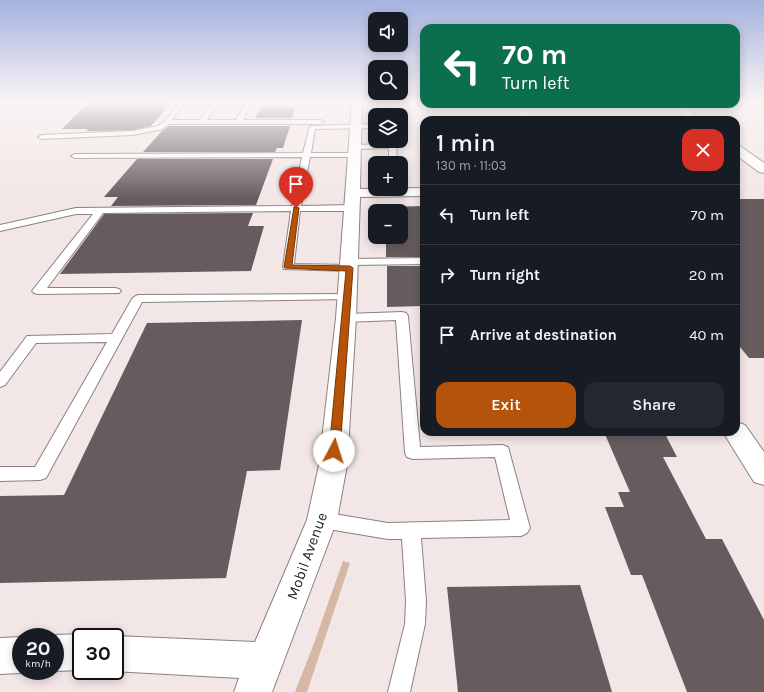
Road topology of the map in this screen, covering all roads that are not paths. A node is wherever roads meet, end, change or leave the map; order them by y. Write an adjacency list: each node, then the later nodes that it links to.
1 (104, 134): 4 (lane)
2 (310, 134): 9 (lane)
3 (359, 134): 6 (street, Mobil Avenue)
4 (42, 137)
5 (371, 148): 6 (lane)
6 (356, 151): 9 (lane); 14 (street, Mobil Avenue)
7 (740, 152): 10 (street)
8 (75, 156): 9 (lane)
9 (306, 156): 15 (lane)
10 (764, 169)
11 (408, 191): 12 (street)
12 (420, 192)
13 (372, 196): 14 (street)
14 (354, 200): 15 (lane); 19 (street, Mobil Avenue)
15 (296, 208): 16 (lane); 19 (lane)
16 (100, 211): 17 (lane); 20 (lane)
17 (0, 228)
18 (420, 261): 19 (lane)
19 (350, 265): 21 (street, Mobil Avenue)
20 (115, 291)
21 (347, 297): 22 (street, Mobil Avenue); 23 (lane)
22 (346, 318): 28 (street, Mobil Avenue); 29 (lane)
23 (116, 338): 24 (lane); 26 (lane)
24 (0, 382)
25 (739, 436): 27 (street)
26 (0, 474)
27 (764, 474)
28 (322, 520): 29 (lane); 33 (street, Mobil Avenue)
29 (411, 531): 34 (lane)
30 (12, 655): 32 (street)
31 (124, 655): 33 (street)
32 (0, 656)
33 (259, 676)
34 (399, 692)

